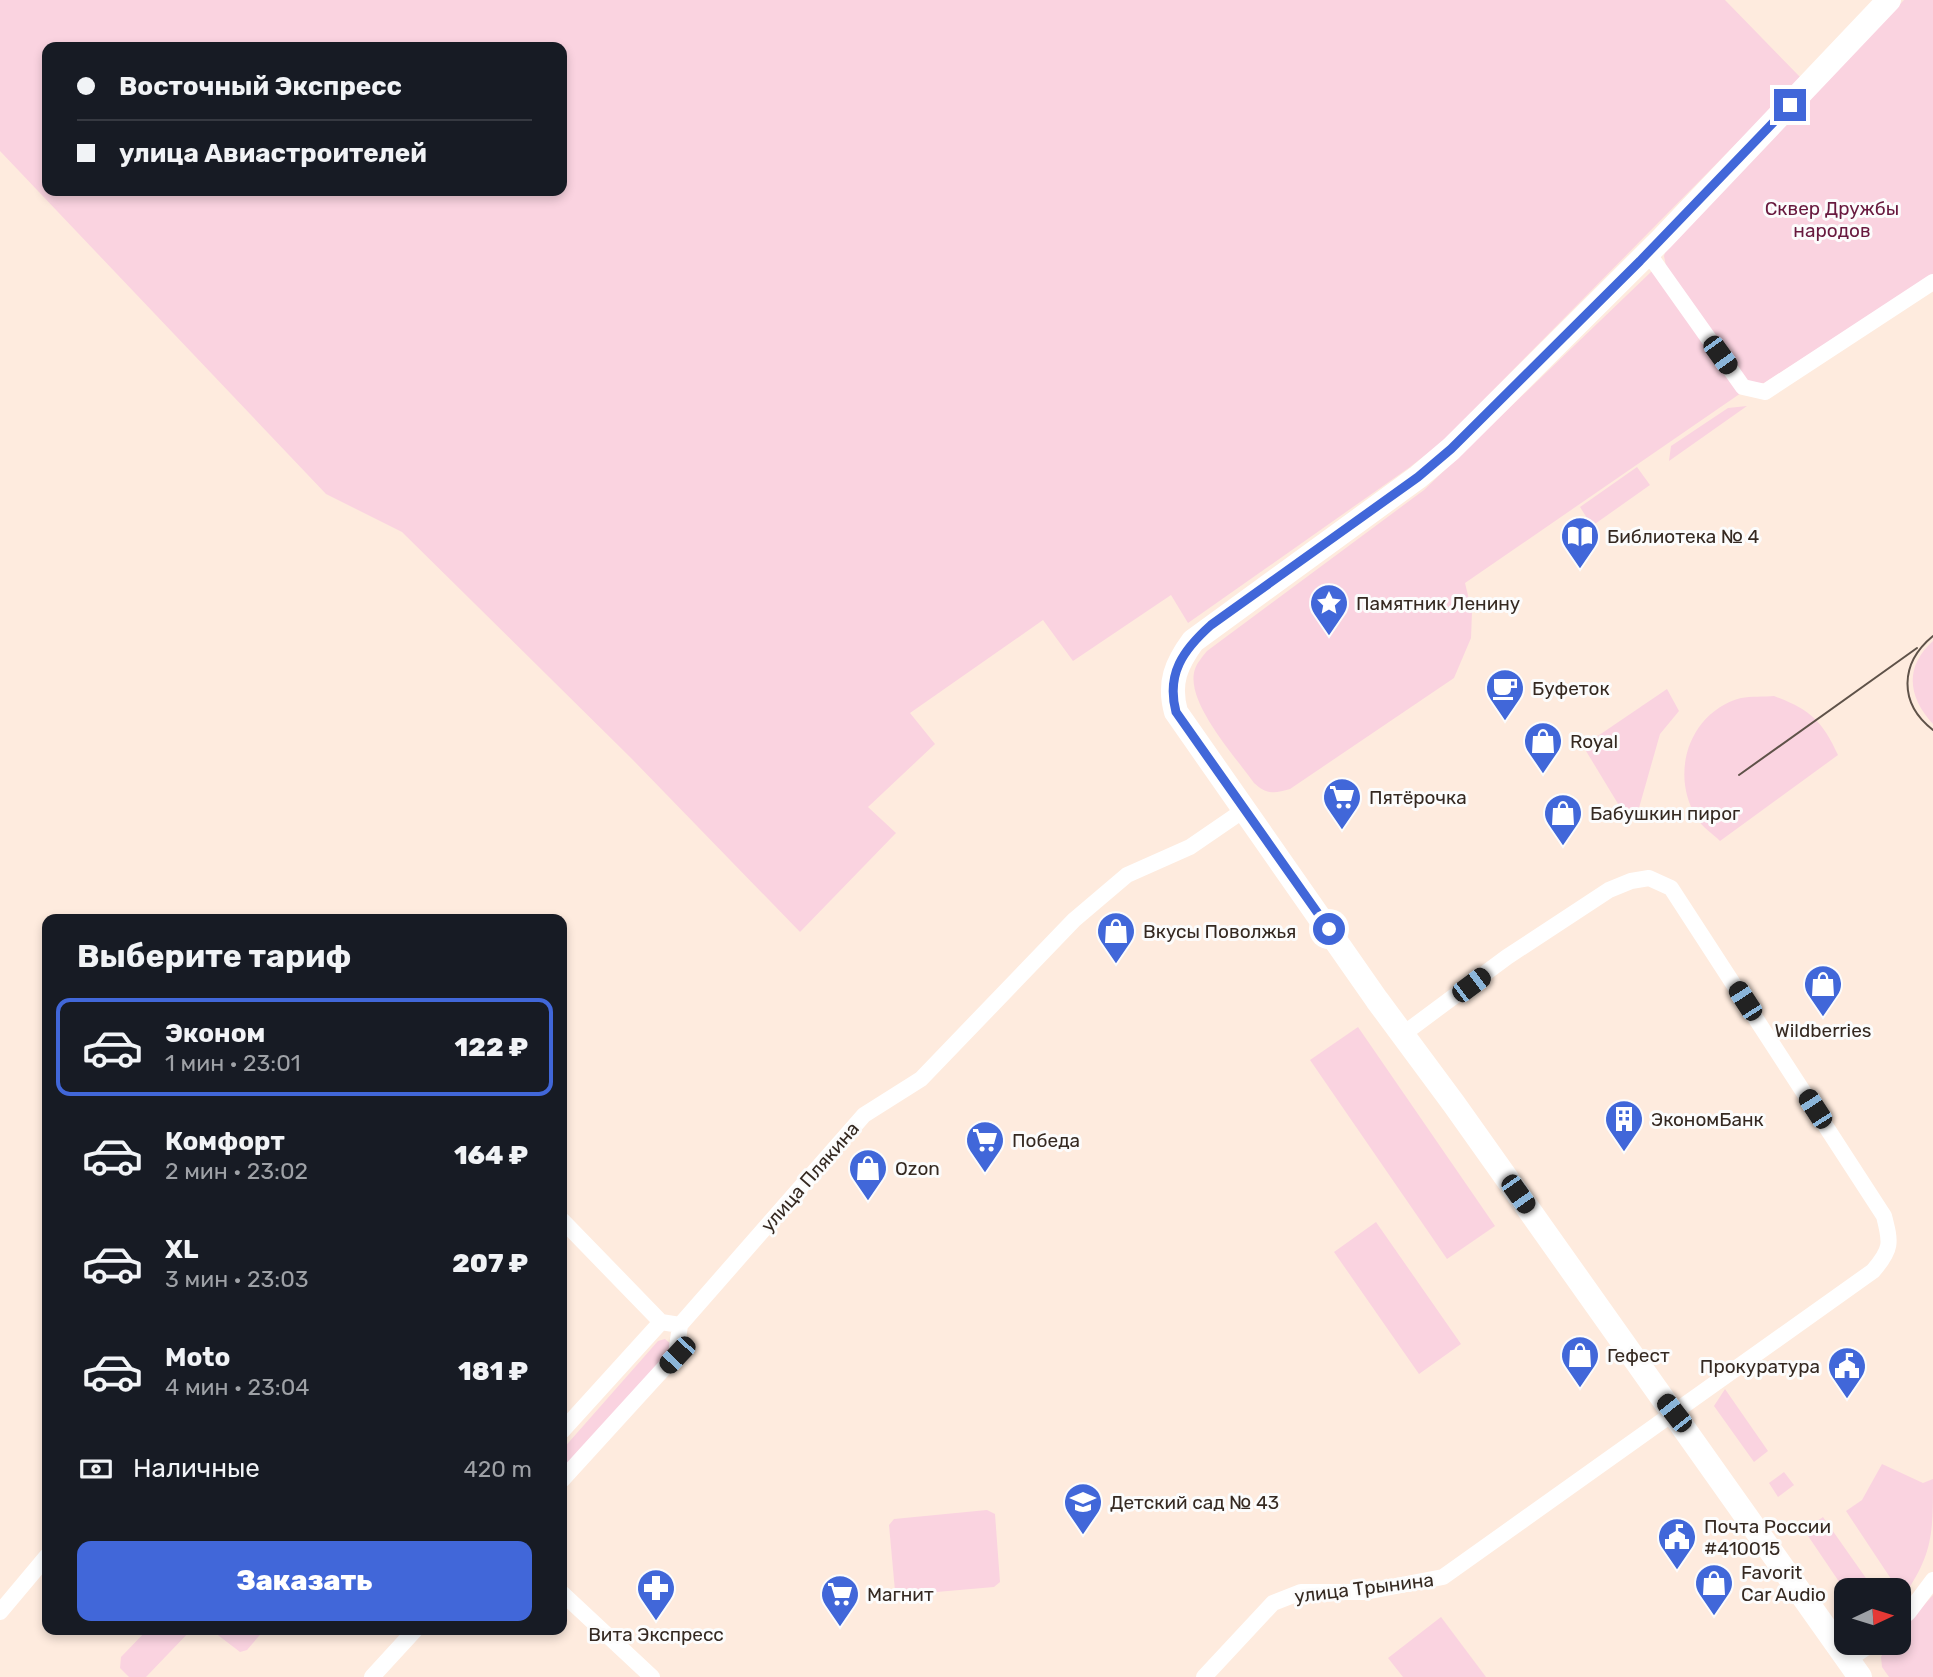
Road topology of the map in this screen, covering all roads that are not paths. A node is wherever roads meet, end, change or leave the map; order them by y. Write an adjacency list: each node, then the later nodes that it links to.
1 (1889, 0): 2 (main road)
2 (1648, 253): 3 (street); 4 (main road)
3 (1933, 282)
4 (1244, 810): 5 (main road); 8 (street, улица Плякина)
5 (1402, 1035): 9 (main road); 9 (street, улица Трынина)
6 (567, 1225): 7 (street)
7 (661, 1322): 8 (street); 10 (street)
8 (680, 1325): 11 (street)
9 (1674, 1413): 18 (main road); 21 (street, улица Трынина)
10 (567, 1425)
11 (567, 1475)
12 (42, 1562): 16 (street)
13 (1933, 1580): 15 (street)
14 (567, 1598): 20 (street)
15 (1911, 1609)
16 (0, 1612)
17 (410, 1635): 19 (street)
18 (1854, 1668)
19 (372, 1677)
20 (652, 1677)
21 (1204, 1677)

